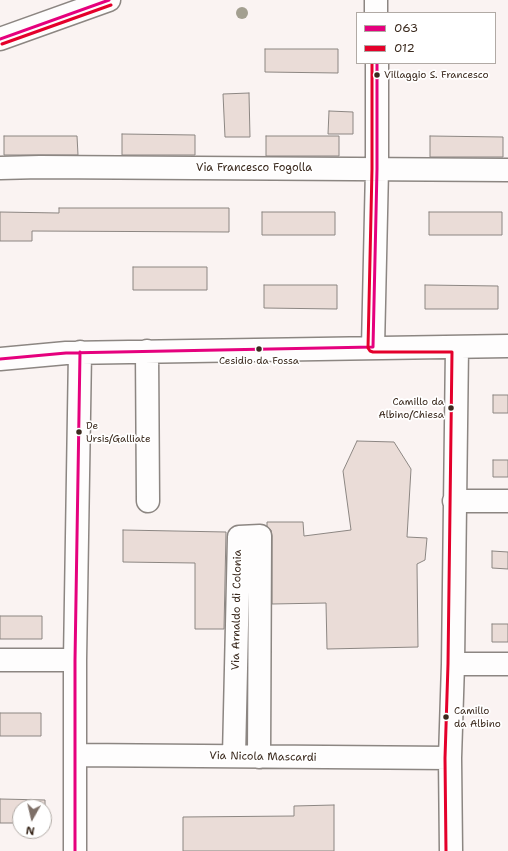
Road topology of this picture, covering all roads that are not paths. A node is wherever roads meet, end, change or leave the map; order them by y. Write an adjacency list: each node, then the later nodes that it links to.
1 (109, 0): 4 (street)
2 (376, 0): 3 (street)
3 (376, 12)
4 (0, 39)
5 (376, 64): 7 (street)
6 (0, 168): 7 (street, Via Francesco Fogolla)
7 (377, 169): 8 (street, Via Francesco Fogolla); 11 (street)
8 (508, 170)
9 (457, 346): 10 (street); 11 (street); 16 (street)
10 (508, 346)
11 (373, 347): 12 (street)
12 (148, 351): 13 (street); 15 (street)
13 (80, 352): 14 (street); 19 (street)
14 (0, 359)
15 (148, 501)
16 (454, 501): 17 (street); 20 (street)
17 (508, 501)
18 (0, 660): 19 (street)
19 (75, 660): 22 (street)
20 (453, 664): 21 (street); 25 (street)
21 (508, 664)
22 (76, 755): 23 (street, Via Nicola Mascardi); 26 (street)
23 (234, 756): 24 (street, Via Nicola Mascardi); 24 (street, Via Arnaldo di Colonia)
24 (259, 757): 25 (street, Via Nicola Mascardi)
25 (450, 758): 27 (street)
26 (75, 851)
27 (450, 851)

